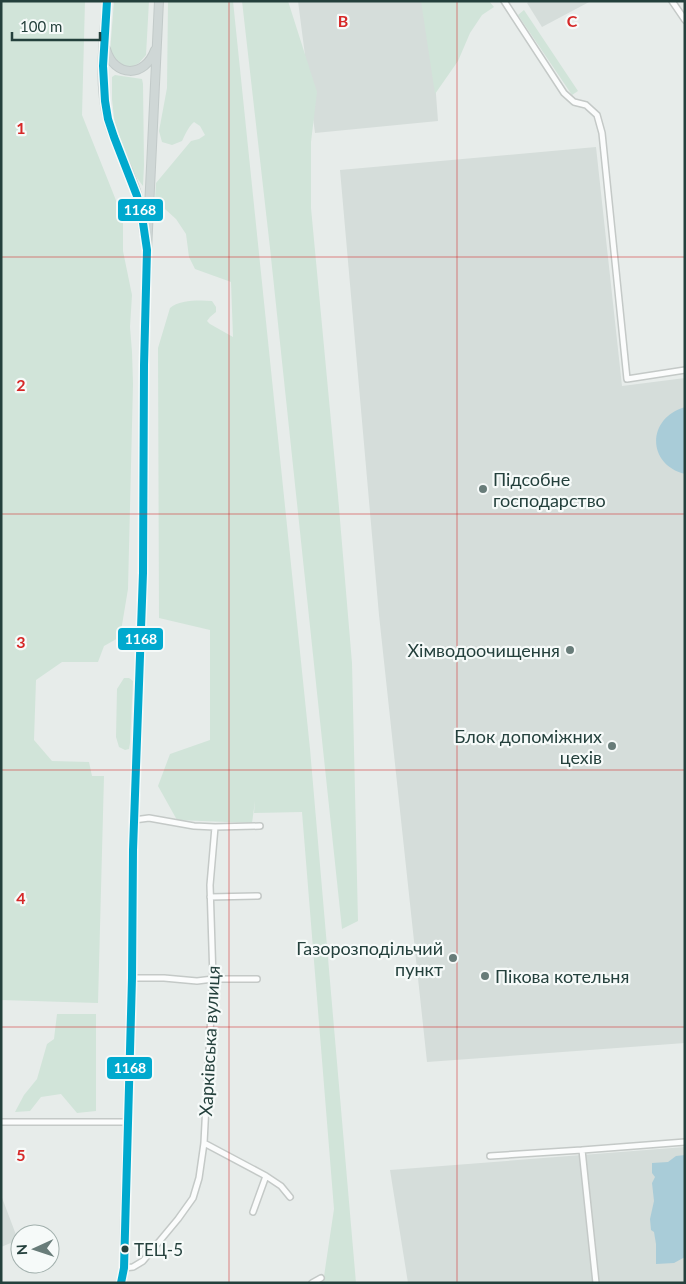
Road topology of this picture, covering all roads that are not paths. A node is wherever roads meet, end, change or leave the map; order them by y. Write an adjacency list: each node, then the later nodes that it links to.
1 (107, 1): 7 (main road)
2 (159, 1): 6 (main road)
3 (504, 1): 9 (street)
4 (672, 1): 5 (street)
5 (685, 20)
6 (157, 39): 7 (main road); 8 (main road)
7 (104, 40): 8 (main road)
8 (147, 250): 10 (main road)
9 (685, 370)
10 (134, 820): 11 (street); 15 (main road)
11 (215, 826): 12 (street); 14 (street, Харківська вулиця)
12 (260, 826)
13 (258, 896): 14 (street)
14 (210, 897): 16 (street, Харківська вулиця)
15 (132, 978): 16 (street); 19 (main road)
16 (213, 979): 17 (street); 21 (street, Харківська вулиця)
17 (257, 979)
18 (1, 1122): 19 (street)
19 (128, 1122): 27 (main road)
20 (685, 1142): 22 (street)
21 (204, 1143): 24 (street); 27 (street, Харківська вулиця)
22 (582, 1150): 23 (street); 31 (street)
23 (490, 1156)
24 (266, 1176): 25 (street); 26 (street)
25 (290, 1197)
26 (253, 1212)
27 (124, 1268): 29 (main road)
28 (321, 1278): 30 (street)
29 (121, 1283)
30 (312, 1283)
31 (596, 1283)

